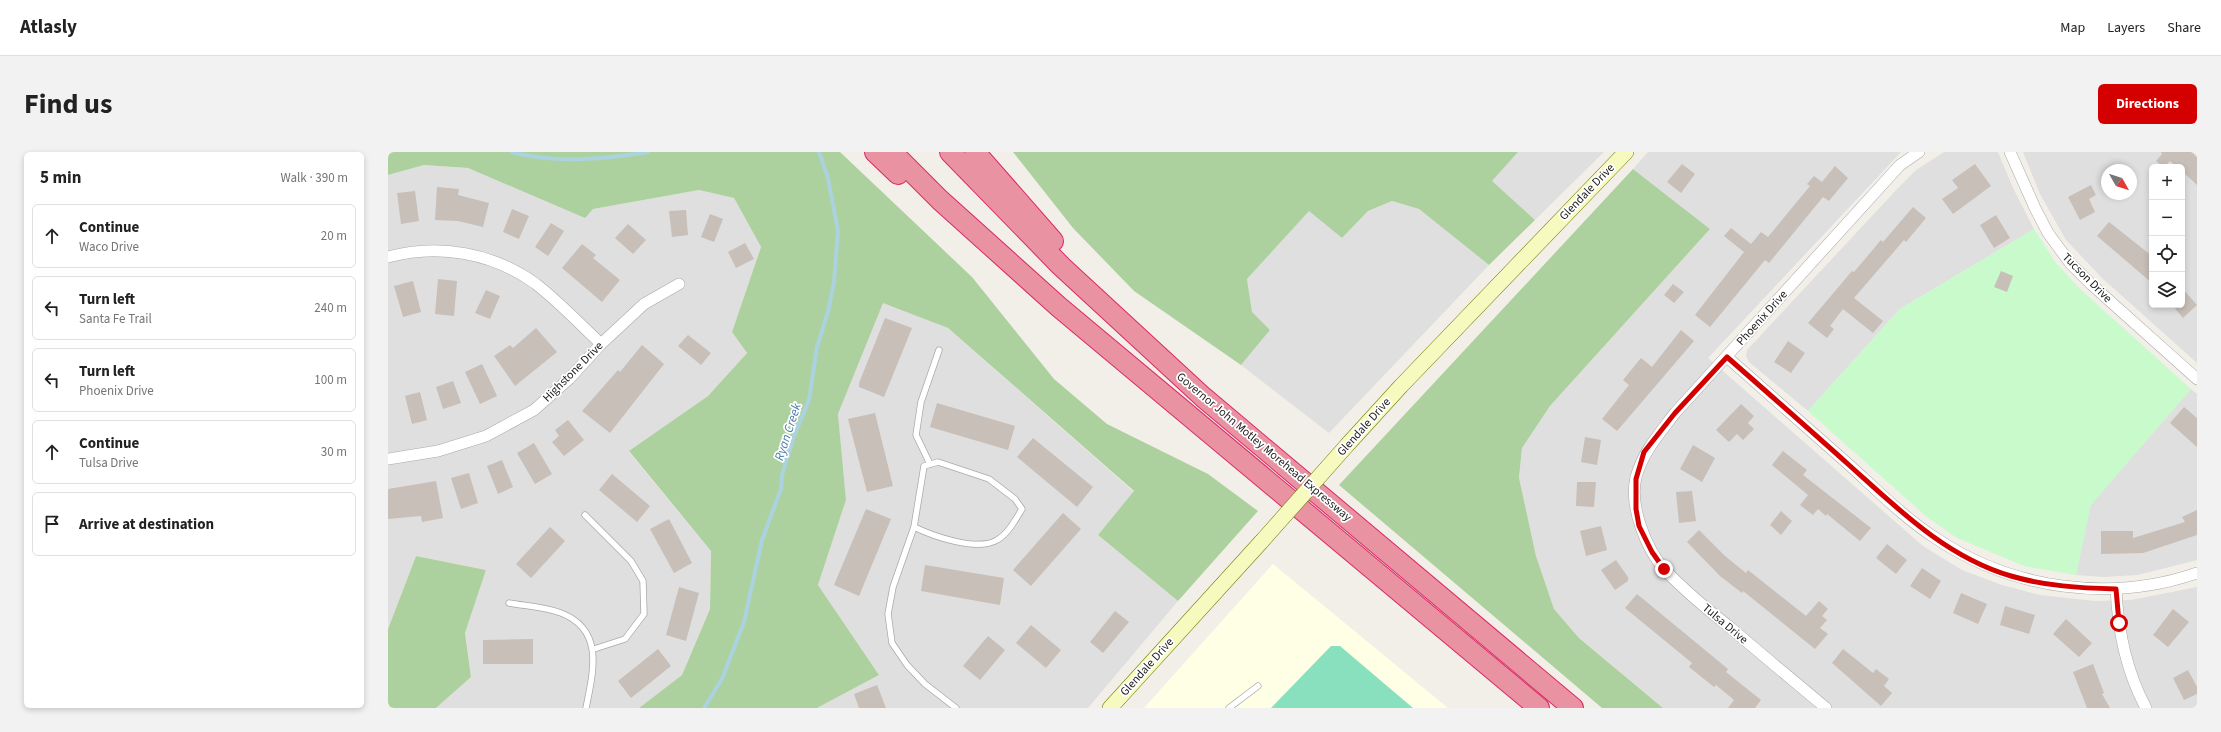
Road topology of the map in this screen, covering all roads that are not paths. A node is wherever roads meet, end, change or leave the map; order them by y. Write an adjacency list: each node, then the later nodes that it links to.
1 (875, 152): 8 (highway)
2 (892, 152): 8 (highway)
3 (950, 152): 11 (highway, Governor John Motley Morehead Expressway)
4 (975, 152): 11 (highway)
5 (1626, 152): 28 (street, Glendale Drive, bridge)
6 (1919, 152): 14 (street, Phoenix Drive)
7 (2010, 152): 15 (street, Tucson Drive)
8 (940, 200): 30 (highway, Governor John Motley Morehead Expressway)
9 (388, 257): 12 (street)
10 (679, 284): 12 (street, Highstone Drive)
11 (1110, 312): 31 (highway, Governor John Motley Morehead Expressway)
12 (601, 344): 16 (street, Highstone Drive)
13 (939, 350): 17 (lane)
14 (1727, 357): 19 (street, Phoenix Drive); 22 (street)
15 (2197, 379)
16 (388, 459)
17 (930, 464): 20 (lane); 20 (lane)
18 (585, 515): 24 (lane)
19 (1639, 526): 32 (street, Tulsa Drive)
20 (914, 527): 27 (lane)
21 (2197, 573): 22 (street)
22 (2116, 589): 33 (street)
23 (509, 603): 24 (lane)
24 (594, 649): 26 (lane)
25 (1258, 686): 29 (lane)
26 (586, 708)
27 (956, 708)
28 (1110, 708)
29 (1229, 708)
30 (1539, 708)
31 (1573, 708)
32 (1826, 708)
33 (2146, 708)

